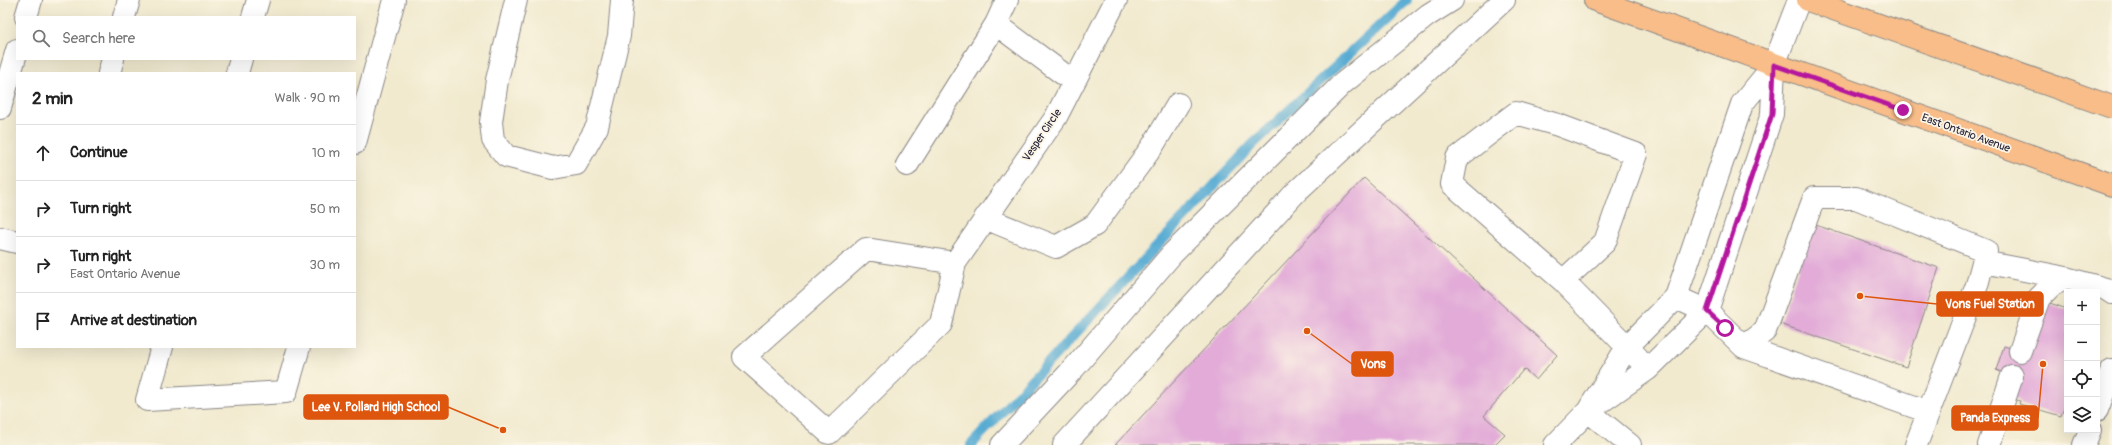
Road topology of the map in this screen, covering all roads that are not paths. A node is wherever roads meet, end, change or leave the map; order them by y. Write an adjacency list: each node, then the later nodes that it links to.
1 (31, 0): 14 (street)
2 (129, 0): 15 (street)
3 (258, 0): 16 (street)
4 (394, 0): 28 (street)
5 (516, 0): 6 (street)
6 (622, 0)
7 (1007, 0): 17 (street)
8 (1116, 0): 24 (street, Vesper Circle)
9 (1452, 0): 53 (street)
10 (1504, 0): 54 (street)
11 (1595, 0): 21 (main road, East Ontario Avenue)
12 (1799, 0): 21 (street)
13 (1808, 0): 26 (main road)
14 (26, 16)
15 (124, 16)
16 (253, 16)
17 (996, 24): 24 (street); 29 (street)
18 (16, 53): 27 (street)
19 (113, 60): 22 (street)
20 (241, 60): 23 (street)
21 (1774, 65): 30 (main road, East Ontario Avenue); 39 (street); 40 (street)
22 (109, 72)
23 (237, 72)
24 (1074, 82): 31 (street, Vesper Circle)
25 (1178, 104): 31 (street)
26 (2112, 107)
27 (0, 108)
28 (356, 139)
29 (906, 165)
30 (2112, 185)
31 (985, 218): 34 (street, Vesper Circle)
32 (0, 238): 33 (street)
33 (16, 242)
34 (955, 262): 34 (street)
35 (1983, 262): 36 (street); 42 (street); 51 (street)
36 (2066, 278): 38 (street); 45 (street)
37 (1563, 281): 37 (street); 41 (street)
38 (2112, 293)
39 (1676, 297): 40 (street); 41 (street)
40 (1707, 311): 42 (street); 46 (street)
41 (1627, 347): 46 (street); 50 (street)
42 (1744, 347): 51 (street)
43 (162, 348): 44 (street)
44 (299, 348)
45 (2020, 351)
46 (1648, 368): 50 (street)
47 (2112, 370): 49 (street)
48 (2012, 376): 58 (street)
49 (2100, 402)
50 (1588, 412): 55 (street); 56 (street)
51 (1929, 412): 57 (street)
52 (2089, 433): 59 (street)
53 (1002, 445)
54 (1064, 445)
55 (1555, 445)
56 (1630, 445)
57 (1916, 445)
58 (1989, 445)
59 (2084, 445)

